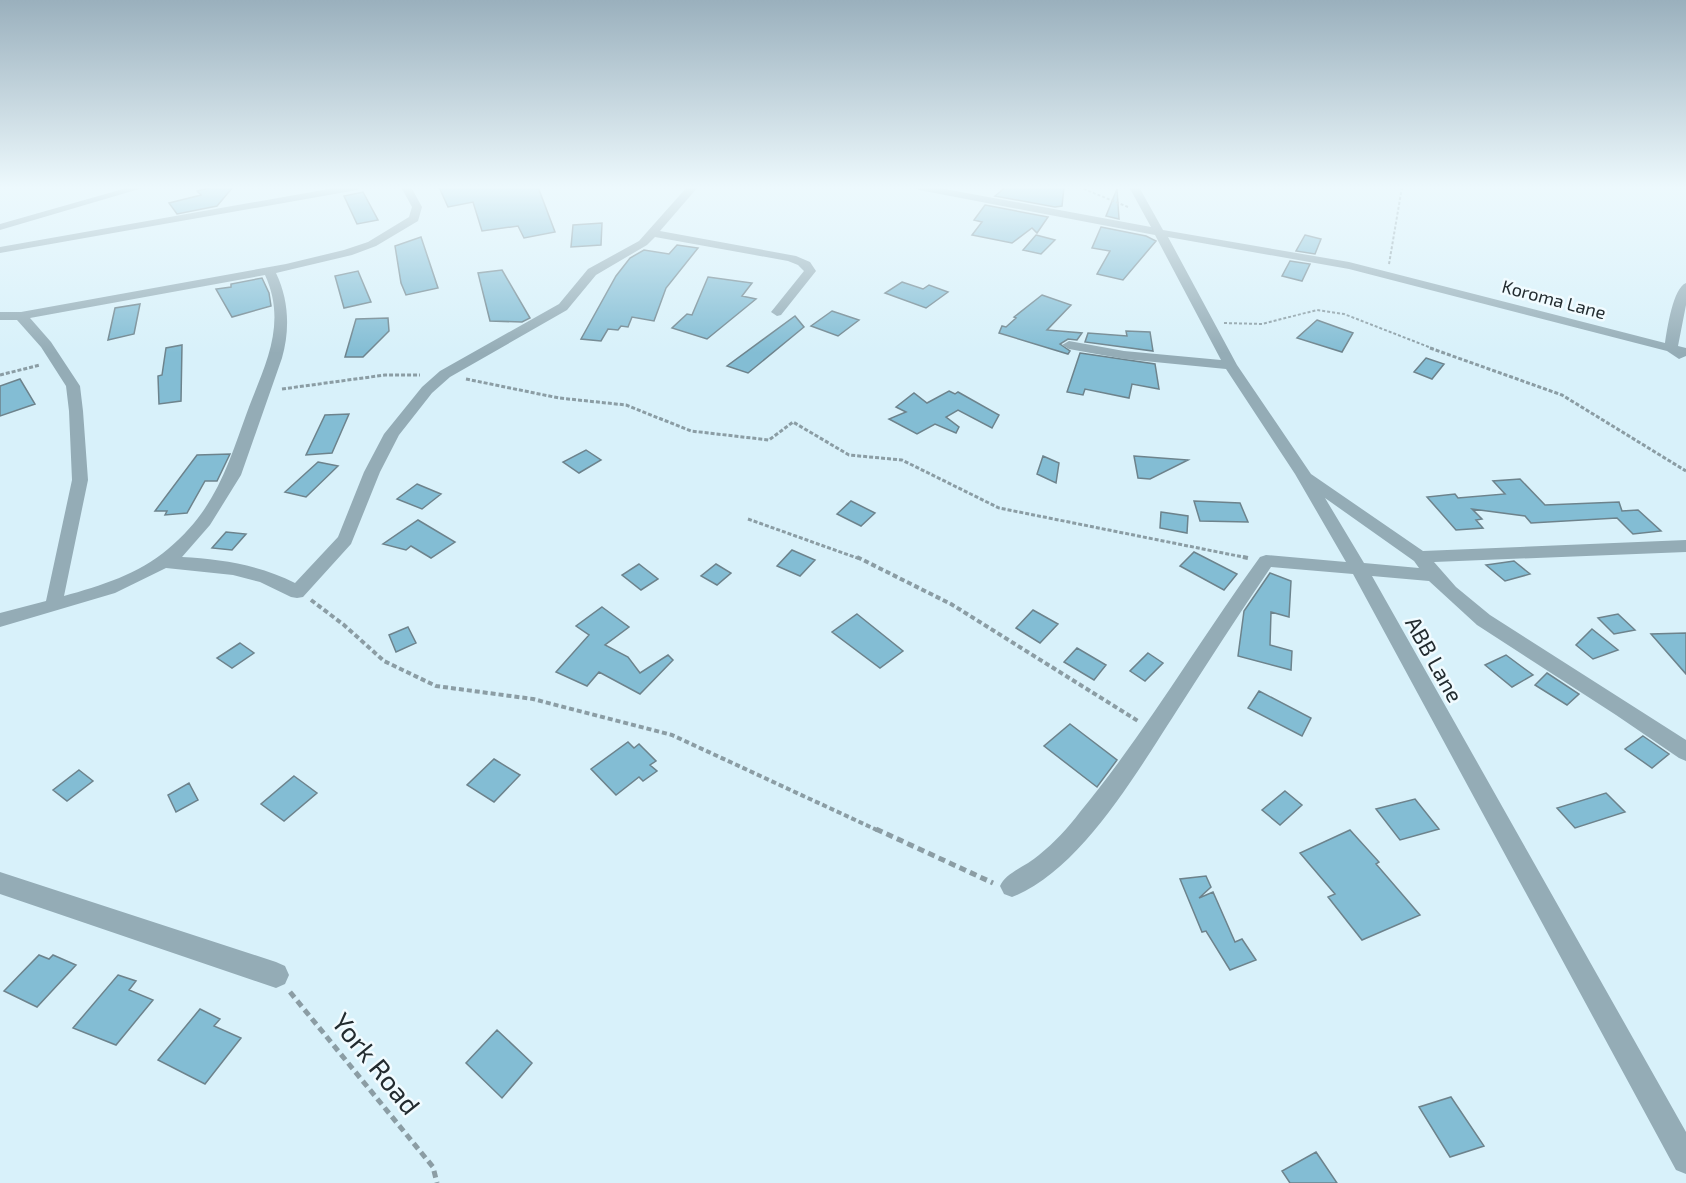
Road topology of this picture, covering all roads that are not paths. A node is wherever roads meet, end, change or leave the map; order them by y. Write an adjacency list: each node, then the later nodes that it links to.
1 (44, 242): 7 (street)
2 (374, 242): 8 (street)
3 (643, 242): 21 (street)
4 (704, 242): 10 (street)
5 (1164, 242): 17 (street, ABB Lane)
6 (1224, 242): 14 (street, Koroma Lane)
7 (0, 250)
8 (269, 272): 12 (street); 21 (street)
9 (1686, 287): 14 (street)
10 (777, 312)
11 (0, 316): 12 (street)
12 (21, 316): 24 (street)
13 (1069, 345): 17 (street)
14 (1671, 348): 15 (street, Koroma Lane); 16 (street)
15 (1686, 352)
16 (1686, 361)
17 (1230, 365): 18 (street, ABB Lane)
18 (1303, 474): 20 (street); 22 (street, ABB Lane)
19 (1686, 546): 20 (street)
20 (1420, 557): 23 (street)
21 (164, 562): 24 (street)
22 (1359, 569): 23 (street); 28 (street); 30 (street, ABB Lane)
23 (1433, 575): 26 (street)
24 (54, 604): 25 (street)
25 (0, 620)
26 (1686, 752)
27 (0, 883): 29 (street)
28 (1012, 886)
29 (276, 975)
30 (1686, 1160)

